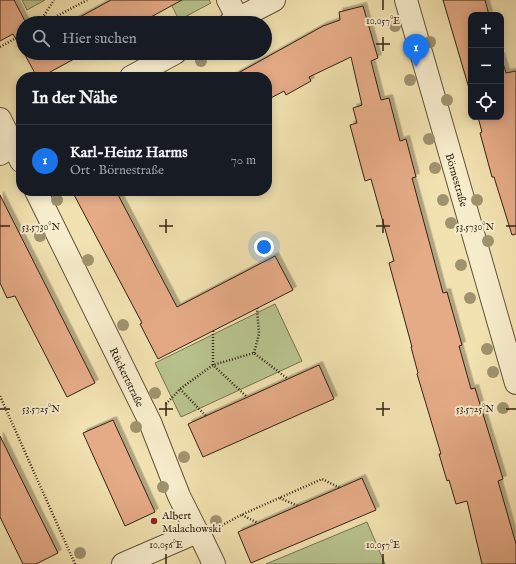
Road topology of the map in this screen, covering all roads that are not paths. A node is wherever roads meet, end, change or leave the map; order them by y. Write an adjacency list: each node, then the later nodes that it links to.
1 (228, 0): 4 (street)
2 (274, 0): 5 (street)
3 (406, 0): 11 (street, Börnestraße)
4 (233, 16)
5 (244, 16)
6 (162, 60): 7 (street)
7 (140, 72)
8 (0, 119): 9 (street)
9 (14, 150)
10 (38, 196): 12 (street, Rückertstraße)
11 (516, 383)
12 (199, 535): 13 (street); 14 (street, Rückertstraße)
13 (123, 564)
14 (214, 564)

